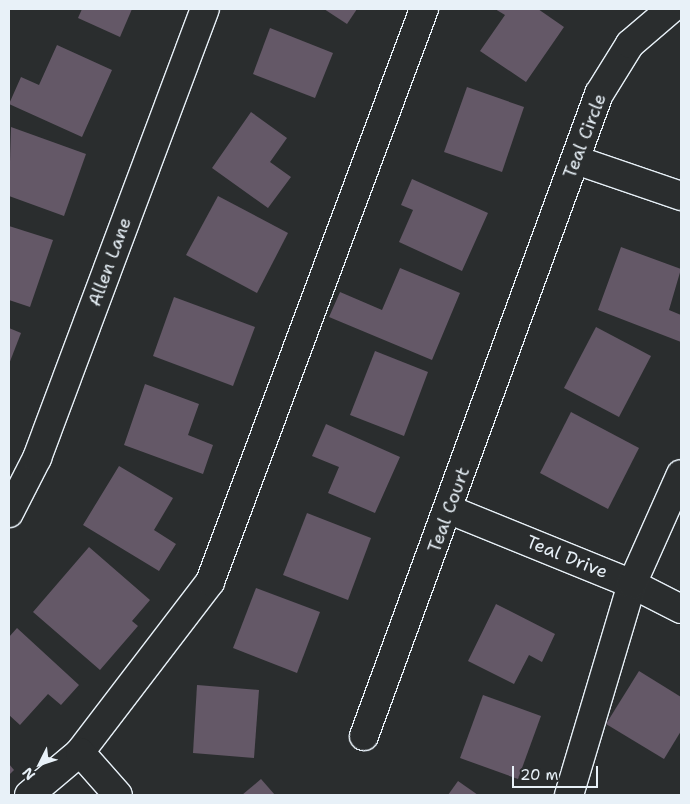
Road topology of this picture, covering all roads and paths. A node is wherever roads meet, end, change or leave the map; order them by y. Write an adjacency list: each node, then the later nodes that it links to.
1 (205, 9): 9 (street, Allen Lane)
2 (424, 9): 13 (street)
3 (671, 9): 4 (street, Teal Circle)
4 (576, 160): 5 (street); 6 (street, Teal Circle)
5 (681, 196)
6 (532, 283): 8 (street, Teal Court)
7 (681, 474): 10 (street)
8 (450, 510): 10 (street, Teal Drive); 12 (street, Teal Court)
9 (9, 513)
10 (632, 584): 11 (street, Teal Drive); 16 (street)
11 (681, 609)
12 (364, 736)
13 (80, 752): 14 (street); 15 (street)
14 (29, 795)
15 (118, 795)
16 (570, 795)

